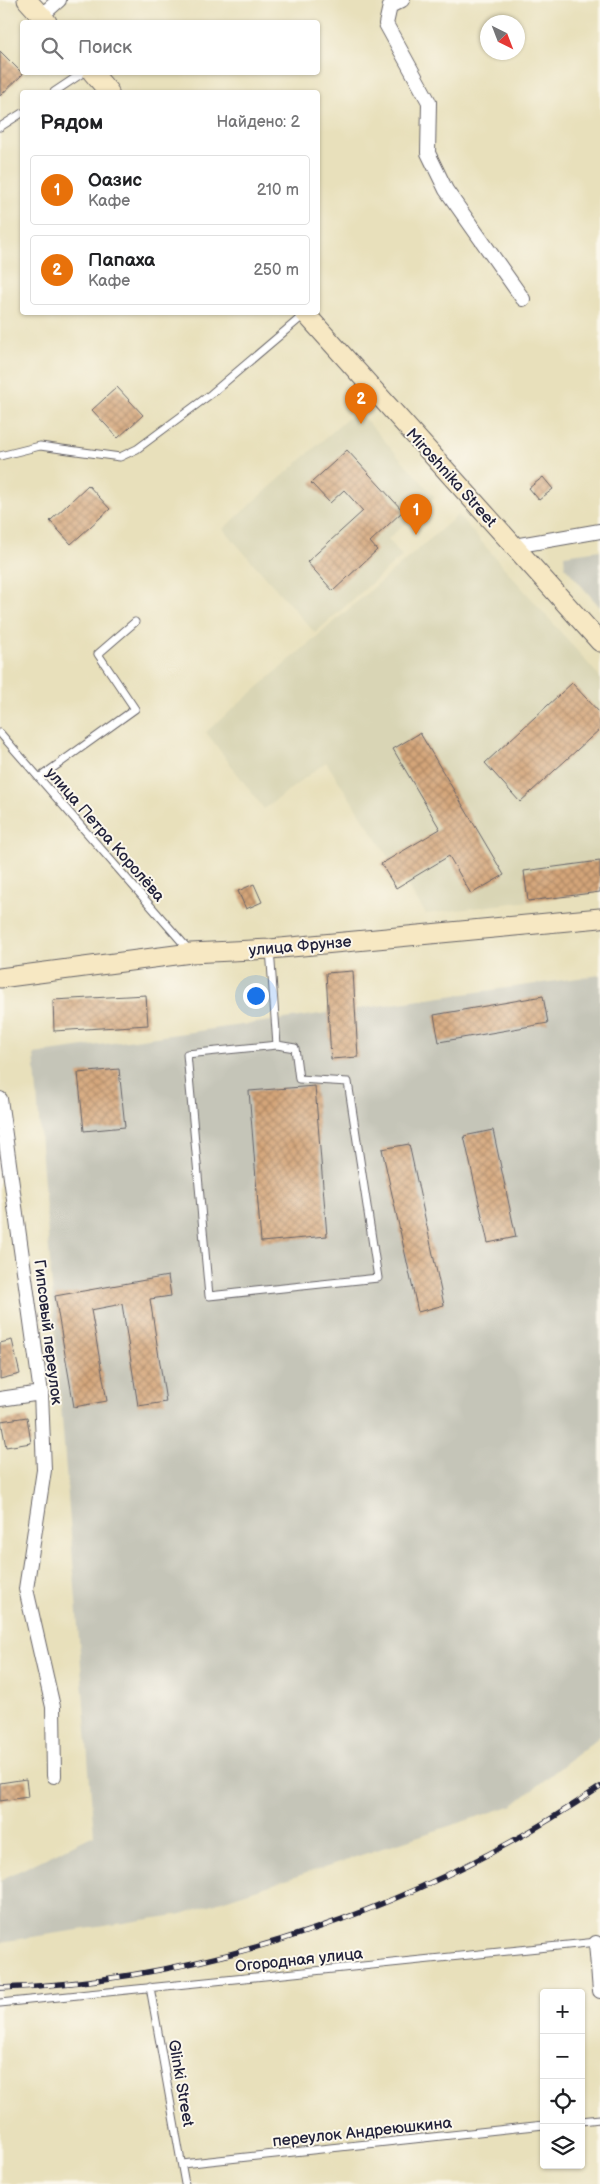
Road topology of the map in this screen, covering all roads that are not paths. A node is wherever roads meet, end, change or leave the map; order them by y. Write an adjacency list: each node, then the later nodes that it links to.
1 (27, 0): 4 (main road)
2 (59, 0): 4 (street)
3 (402, 0): 11 (street)
4 (44, 19)
5 (80, 75): 7 (lane)
6 (95, 75): 8 (main road)
7 (57, 90)
8 (108, 90)
9 (20, 114): 10 (lane)
10 (0, 127)
11 (523, 299)
12 (302, 315): 14 (lane)
13 (306, 315): 16 (main road, Miroshnika Street)
14 (0, 456)
15 (600, 532): 16 (street)
16 (514, 546): 18 (main road, Miroshnika Street)
17 (135, 622): 20 (lane)
18 (600, 642)
19 (0, 733): 20 (lane, улица Петра Королёва)
20 (39, 778): 23 (lane, улица Петра Королёва)
21 (600, 918): 22 (main road, улица Фрунзе)
22 (270, 949): 23 (main road, улица Фрунзе); 25 (lane)
23 (191, 953): 24 (main road, улица Фрунзе)
24 (0, 978)
25 (276, 1045): 25 (lane)
26 (0, 1099): 27 (street, Гипсовый переулок)
27 (41, 1393): 28 (street); 29 (street, Гипсовый переулок)
28 (0, 1399)
29 (54, 1776)
30 (598, 1942): 31 (lane, Огородная улица); 32 (street)
31 (150, 1987): 33 (lane, Огородная улица); 37 (lane, Glinki Street)
32 (600, 1991)
33 (0, 2003)
34 (600, 2119): 35 (lane)
35 (585, 2121)
36 (540, 2125): 37 (lane, переулок Андреюшкина)
37 (182, 2164): 38 (lane, Glinki Street)
38 (186, 2184)

